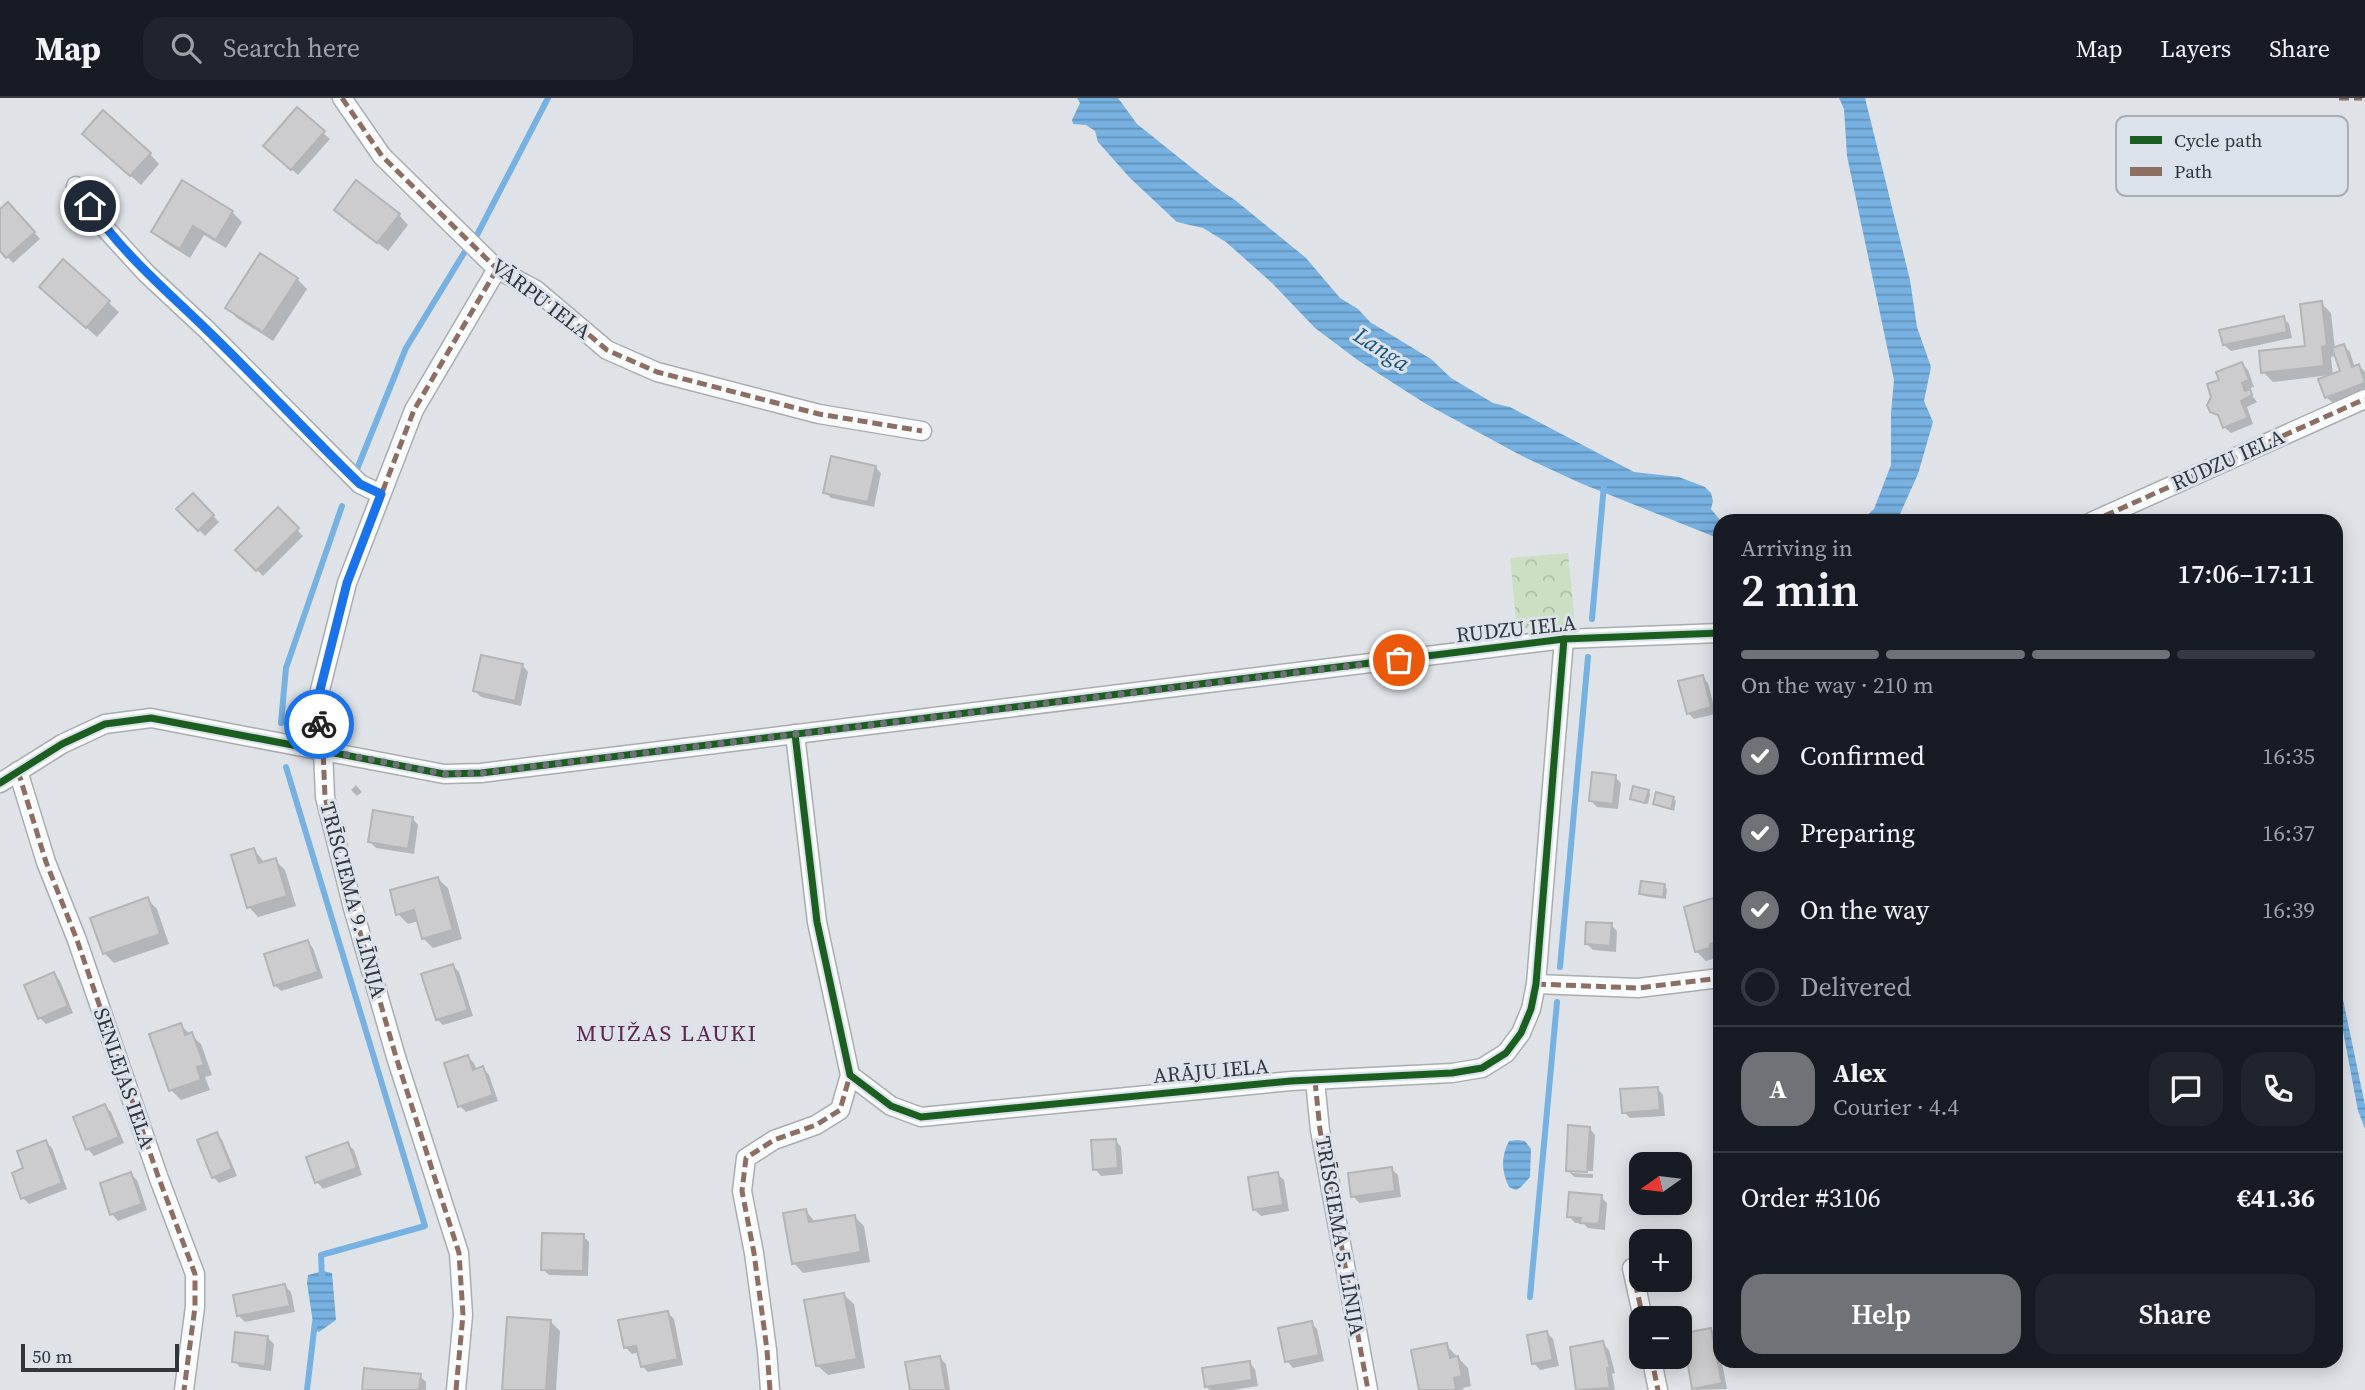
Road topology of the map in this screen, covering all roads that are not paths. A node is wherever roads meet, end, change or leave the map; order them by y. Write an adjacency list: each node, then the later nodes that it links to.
1 (342, 98): 3 (street, VĀRPU IELA)
2 (76, 186): 6 (street)
3 (497, 269): 5 (street, VĀRPU IELA); 6 (street, TRĪSCIEMA 9. LĪNIJA)
4 (2365, 399): 7 (street, RUDZU IELA)
5 (922, 431)
6 (381, 494): 11 (street, TRĪSCIEMA 9. LĪNIJA)
7 (2109, 514)
8 (1713, 633): 9 (street, RUDZU IELA)
9 (1564, 639): 10 (street, RUDZU IELA); 15 (street, ARĀJU IELA)
10 (795, 734): 11 (street, RUDZU IELA); 16 (street)
11 (323, 750): 12 (street, RUDZU IELA); 20 (street, TRĪSCIEMA 9. LĪNIJA)
12 (19, 771): 13 (street, RUDZU IELA); 19 (street, SENLEJAS IELA)
13 (0, 783)
14 (1713, 979): 15 (street)
15 (1536, 984): 17 (street, ARĀJU IELA)
16 (850, 1075): 17 (street, ARĀJU IELA); 21 (street)
17 (1315, 1081): 22 (street, TRĪSCIEMA 5. LĪNIJA)
18 (1654, 1369): 23 (street)
19 (184, 1390)
20 (456, 1390)
21 (770, 1390)
22 (1367, 1390)
23 (1658, 1390)

